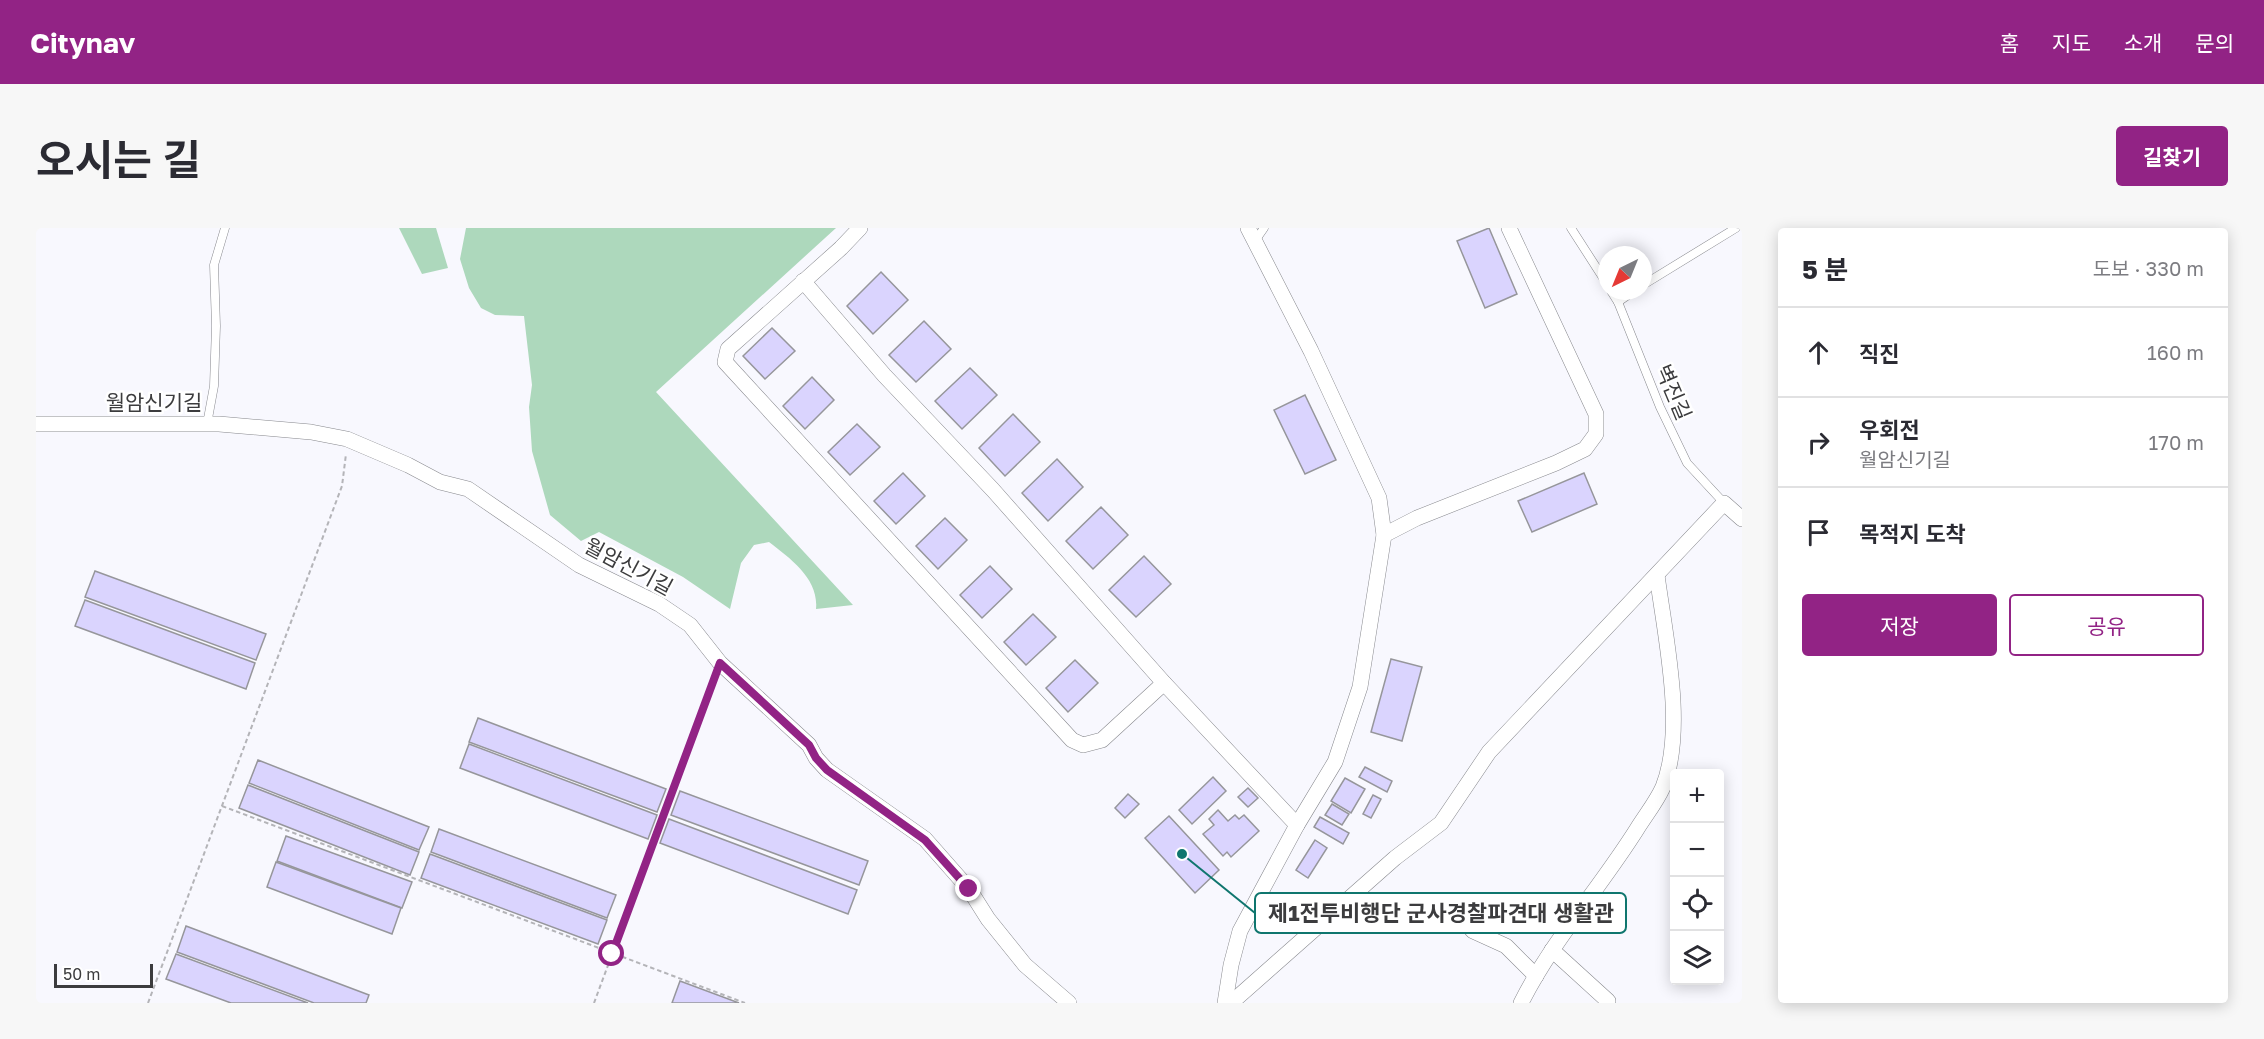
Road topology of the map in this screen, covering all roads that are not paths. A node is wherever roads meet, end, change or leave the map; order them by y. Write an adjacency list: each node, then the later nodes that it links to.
1 (225, 228): 14 (lane)
2 (860, 228): 10 (street)
3 (1264, 228): 7 (lane)
4 (1509, 228): 17 (street)
5 (1571, 228): 8 (lane)
6 (1736, 228): 9 (lane)
7 (1251, 235): 17 (street)
8 (1598, 270)
9 (1652, 279)
10 (803, 282): 19 (street); 19 (street)
11 (1621, 300): 12 (lane)
12 (1618, 302): 15 (lane, 벽진길)
13 (36, 424): 14 (street, 월암신기길)
14 (207, 424): 25 (street, 월암신기길)
15 (1724, 503): 16 (street); 18 (street)
16 (1742, 519)
17 (1384, 535): 20 (street)
18 (1657, 575): 22 (street); 27 (street)
19 (1164, 683): 20 (street)
20 (1297, 825): 26 (street)
21 (1461, 918): 23 (street)
22 (1552, 950): 23 (street); 24 (street)
23 (1536, 976): 28 (street)
24 (1608, 1001)
25 (1069, 1003)
26 (1225, 1003)
27 (1231, 1003)
28 (1521, 1003)

